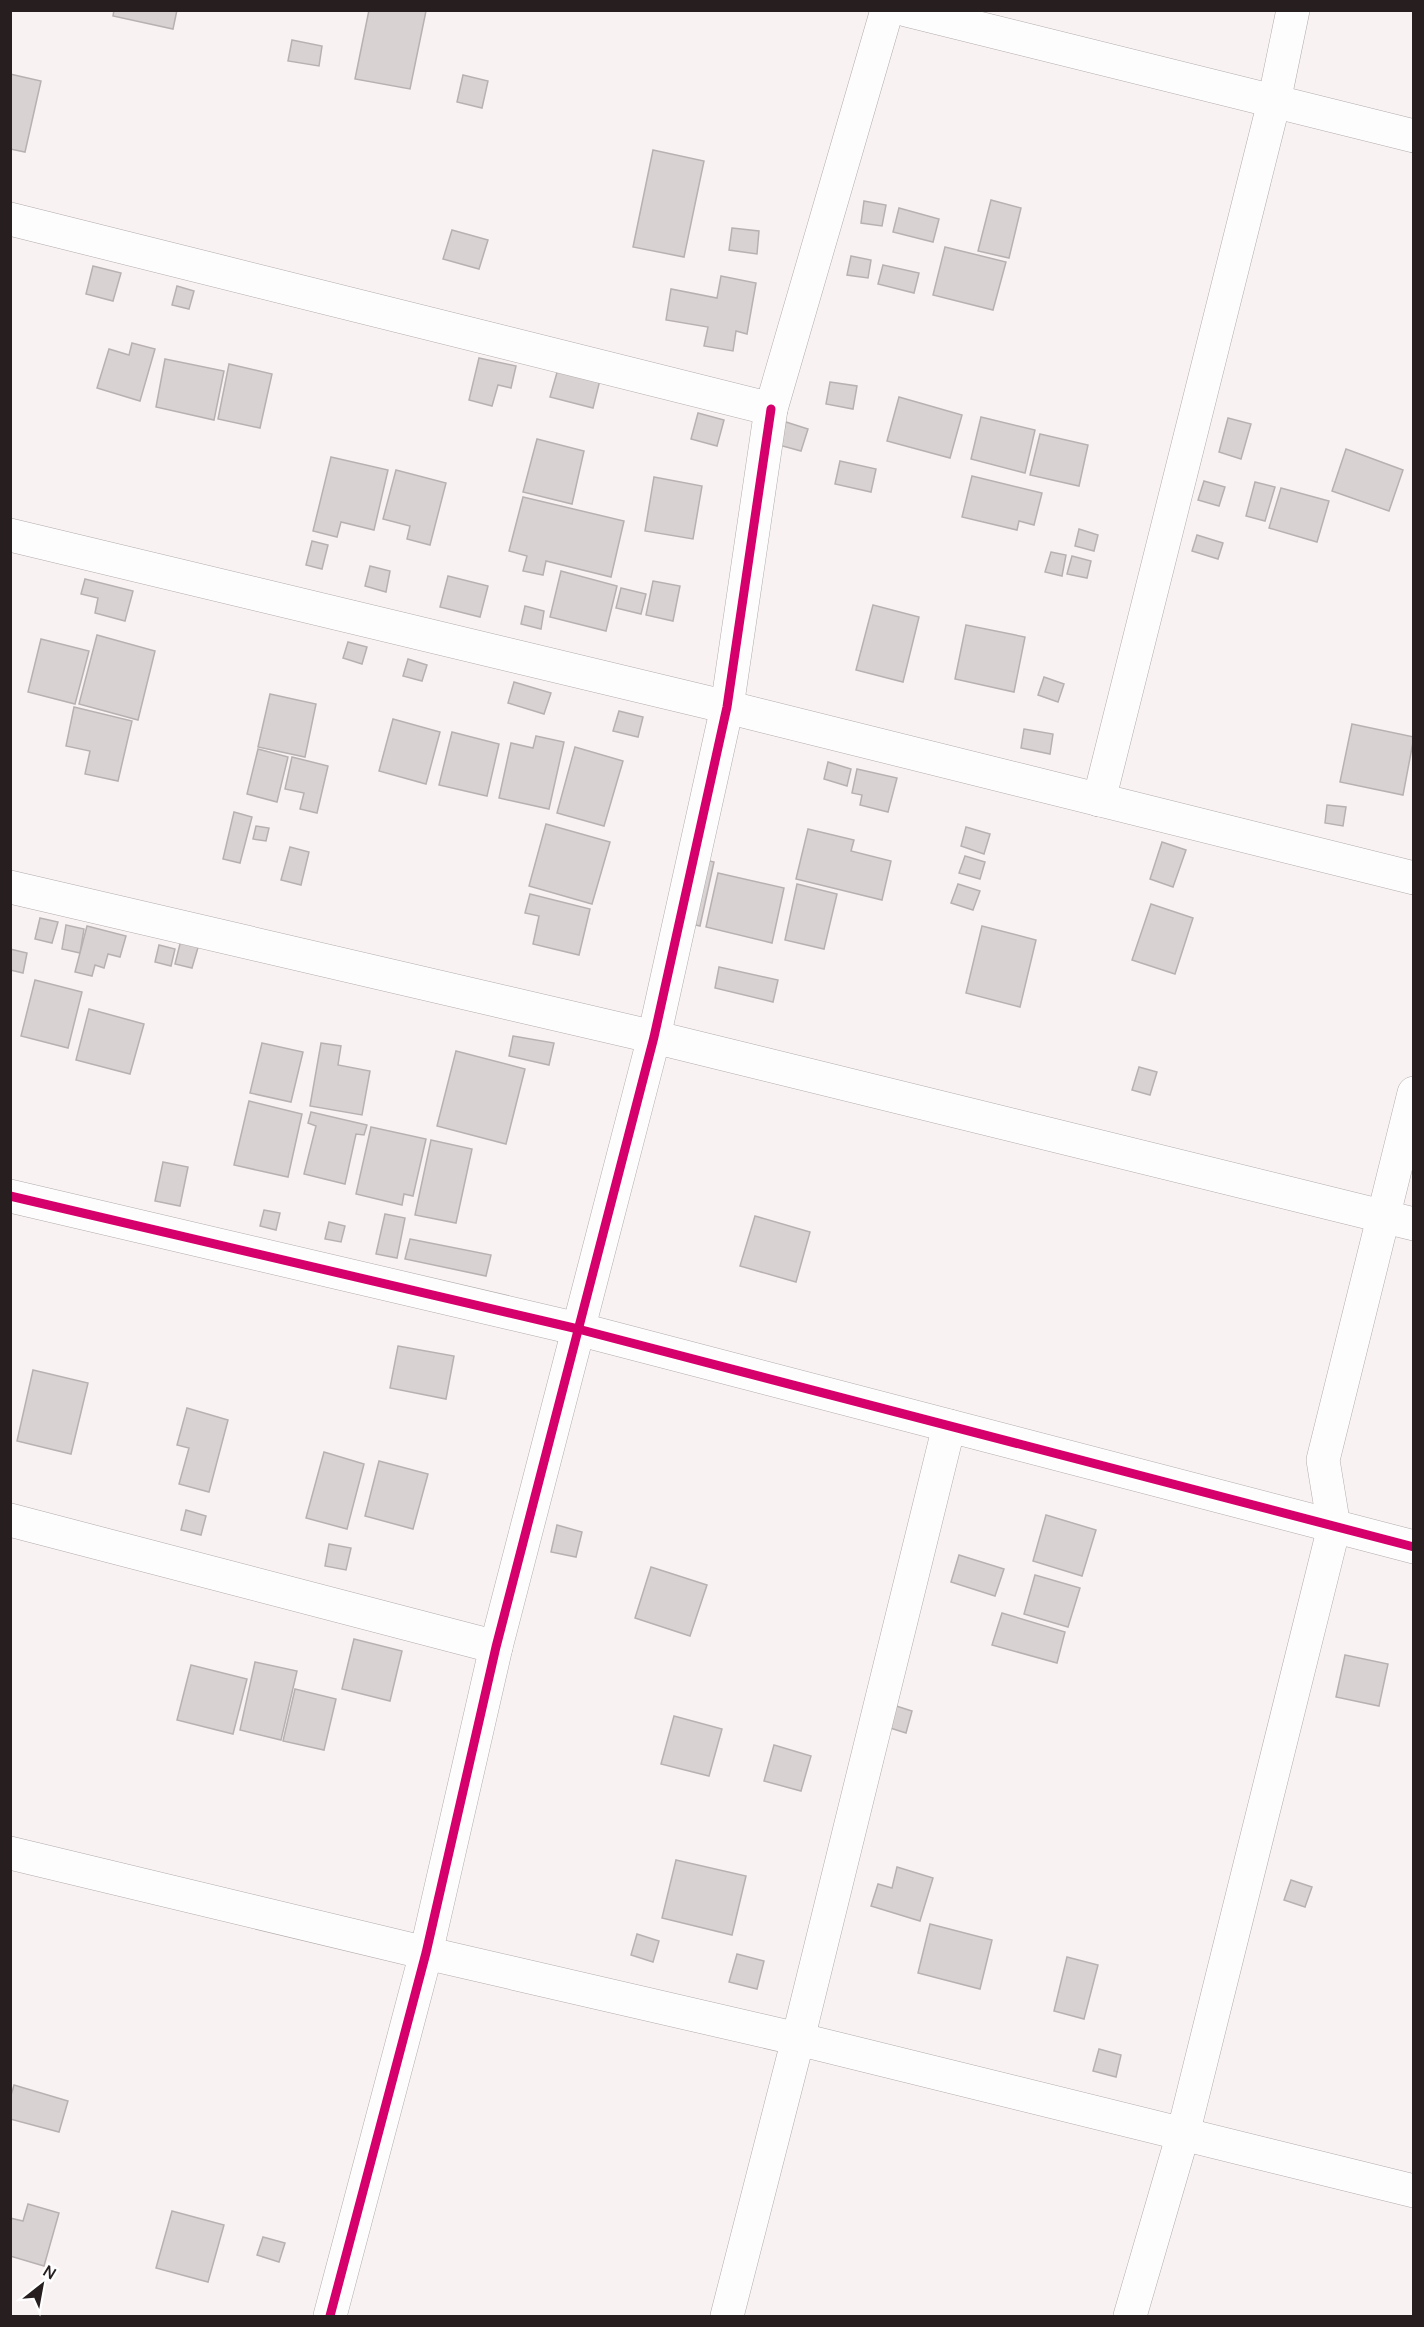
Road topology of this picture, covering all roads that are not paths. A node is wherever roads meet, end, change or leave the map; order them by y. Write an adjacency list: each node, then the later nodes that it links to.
1 (887, 10): 7 (street)
2 (906, 10): 4 (street)
3 (1293, 10): 4 (street)
4 (1274, 102): 5 (street); 10 (street)
5 (1413, 136)
6 (10, 219): 7 (street)
7 (771, 409): 9 (street)
8 (10, 535): 9 (street)
9 (727, 707): 10 (street); 13 (street)
10 (1099, 800): 11 (street)
11 (1413, 878)
12 (10, 887): 13 (street)
13 (654, 1037): 16 (street); 17 (street)
14 (1413, 1093): 16 (street)
15 (10, 1196): 17 (street)
16 (1399, 1220): 20 (street)
17 (578, 1329): 18 (street); 22 (street)
18 (949, 1426): 20 (street); 25 (street)
19 (10, 1520): 22 (street)
20 (1334, 1527): 21 (street); 26 (street)
21 (1413, 1547)
22 (496, 1647): 24 (street)
23 (10, 1852): 24 (street)
24 (426, 1953): 25 (street); 28 (street)
25 (798, 2039): 26 (street); 29 (street)
26 (1183, 2134): 27 (street); 30 (street)
27 (1413, 2192)
28 (330, 2316)
29 (727, 2316)
30 (1130, 2316)

